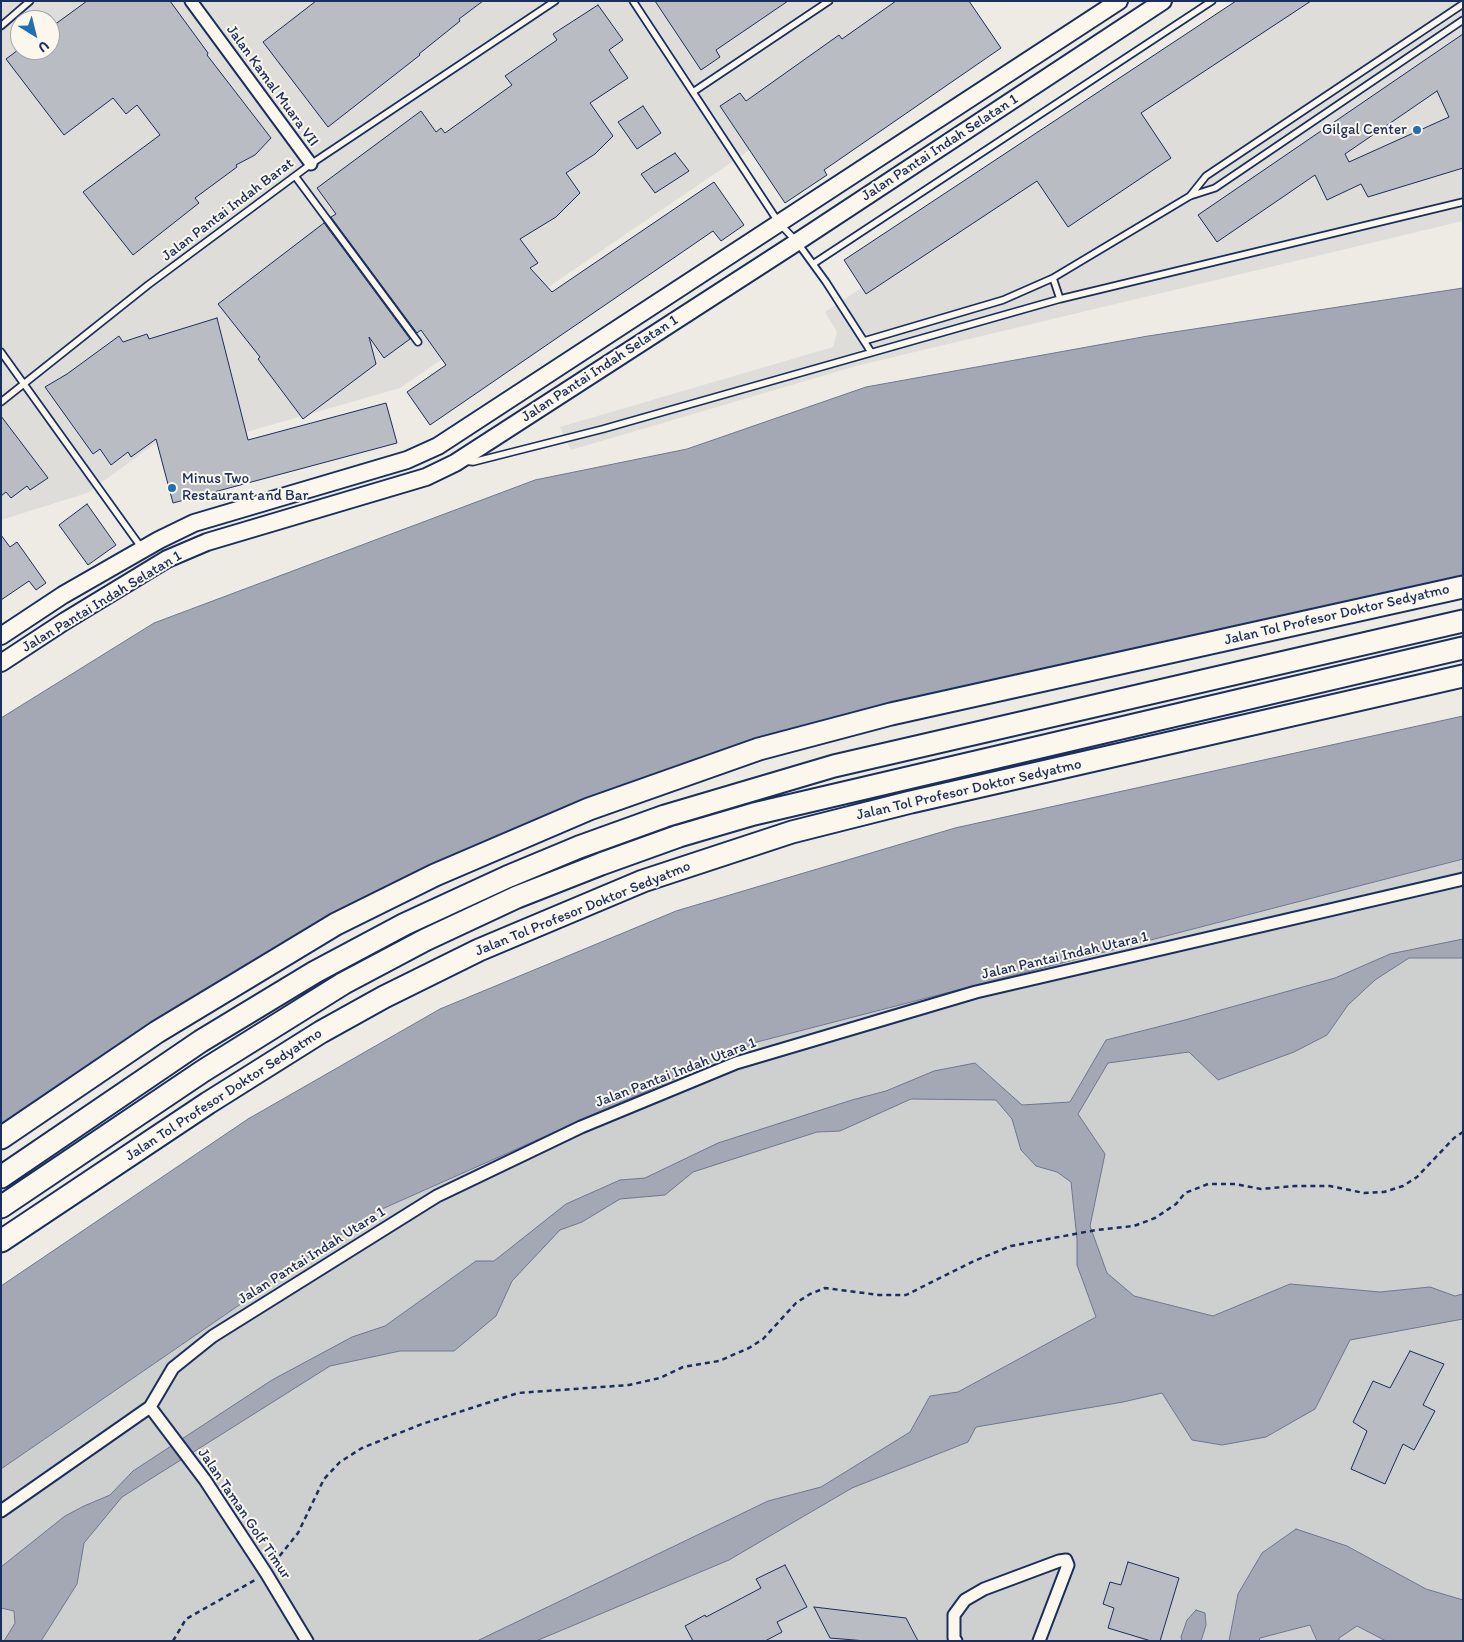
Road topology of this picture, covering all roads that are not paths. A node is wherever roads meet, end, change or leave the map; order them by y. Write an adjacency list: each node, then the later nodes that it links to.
1 (30, 1): 11 (lane)
2 (191, 1): 13 (street, Jalan Kamal Muara VII)
3 (555, 1): 13 (lane, Jalan Pantai Indah Barat)
4 (634, 1): 12 (lane)
5 (829, 1): 12 (lane)
6 (1119, 1): 17 (street, Jalan Pantai Indah Selatan 1)
7 (1164, 1): 18 (street, Jalan Pantai Indah Selatan 1)
8 (1212, 1): 19 (lane)
9 (1463, 4): 15 (lane)
10 (1463, 20): 15 (lane)
11 (1, 26)
12 (693, 92): 17 (lane)
13 (311, 164): 14 (lane, Jalan Pantai Indah Barat)
14 (295, 176): 23 (lane); 26 (lane, Jalan Pantai Indah Barat)
15 (1190, 196): 20 (lane)
16 (1463, 202): 21 (lane)
17 (779, 223): 18 (lane); 29 (street, Jalan Pantai Indah Selatan 1)
18 (797, 242): 19 (lane); 28 (street, Jalan Pantai Indah Selatan 1)
19 (813, 264): 22 (lane)
20 (1052, 278): 21 (lane); 22 (lane)
21 (1060, 299): 25 (lane)
22 (864, 341): 25 (lane)
23 (418, 342)
24 (1, 352): 26 (lane)
25 (871, 352): 28 (lane)
26 (24, 385): 27 (lane, Jalan Pantai Indah Barat); 29 (lane)
27 (1, 402)
28 (460, 459): 30 (street, Jalan Pantai Indah Selatan 1)
29 (142, 550): 30 (street); 33 (street, Jalan Pantai Indah Selatan 1)
30 (153, 568): 35 (street, Jalan Pantai Indah Selatan 1)
31 (1463, 587): 38 (highway, Jalan Tol Profesor Doktor Sedyatmo)
32 (1463, 621): 39 (highway)
33 (1, 636)
34 (1463, 648): 40 (highway, Jalan Tol Profesor Doktor Sedyatmo)
35 (1, 663)
36 (1463, 676): 41 (highway, Jalan Tol Profesor Doktor Sedyatmo)
37 (1463, 879): 42 (street, Jalan Pantai Indah Utara 1)
38 (1, 1138)
39 (1, 1177)
40 (1, 1207)
41 (1, 1242)
42 (150, 1407): 43 (street, Jalan Pantai Indah Utara 1); 44 (street, Jalan Taman Golf Timur)
43 (1, 1511)
44 (308, 1641)
45 (956, 1641): 46 (street)
46 (1039, 1641)

